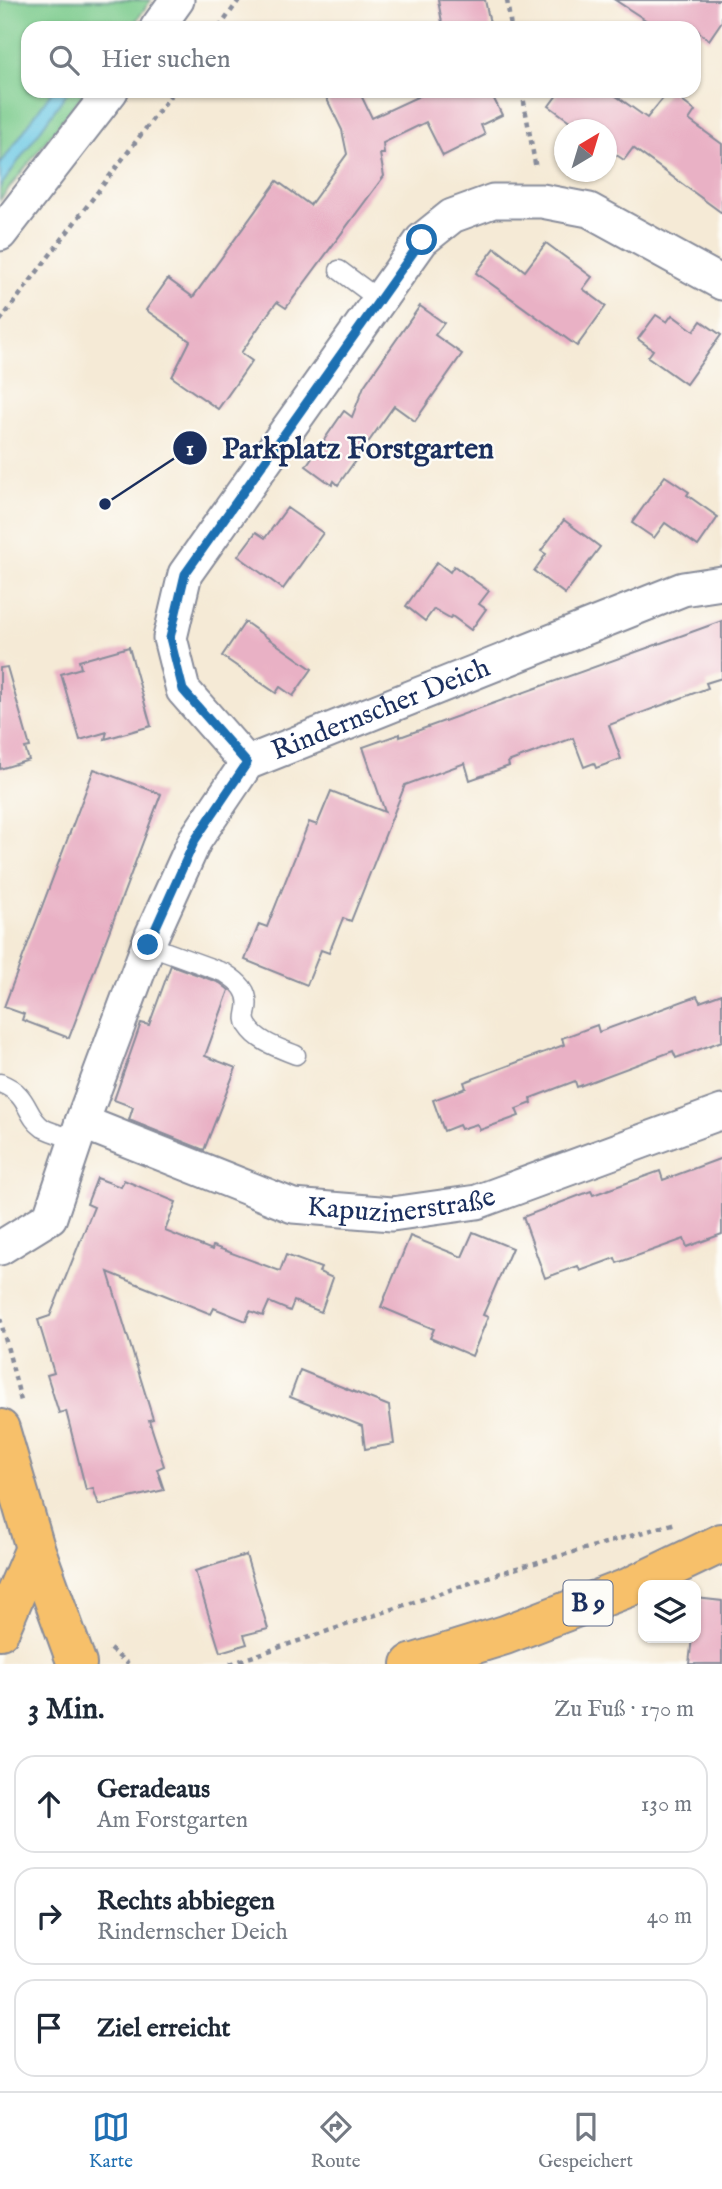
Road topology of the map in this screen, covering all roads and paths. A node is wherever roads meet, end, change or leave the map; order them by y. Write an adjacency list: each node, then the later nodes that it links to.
1 (177, 0): 4 (street)
2 (239, 0): 5 (path)
3 (507, 0): 6 (path)
4 (161, 21)
5 (224, 21)
6 (511, 21)
7 (106, 98): 11 (street)
8 (169, 98): 15 (path)
9 (523, 98): 10 (path)
10 (541, 201): 13 (street); 14 (street)
11 (0, 234)
12 (339, 270): 14 (lane)
13 (722, 283)
14 (378, 299): 17 (street)
15 (0, 321)
16 (722, 583): 17 (street, Rindernscher Deich)
17 (247, 763): 18 (street, Rindernscher Deich)
18 (148, 945): 19 (lane); 22 (street, Rindernscher Deich)
19 (296, 1055)
20 (0, 1083): 22 (lane)
21 (722, 1112): 22 (street, Kapuzinerstraße)
22 (79, 1131): 23 (street, Rindernscher Deich)
23 (0, 1248)
24 (0, 1429): 27 (main road)
25 (677, 1523): 32 (path)
26 (722, 1543): 33 (main road, B 9)
27 (35, 1548): 28 (main road); 29 (main road)
28 (0, 1630)
29 (77, 1664)
30 (115, 1664): 31 (path)
31 (128, 1664)
32 (230, 1664)
33 (411, 1664)

